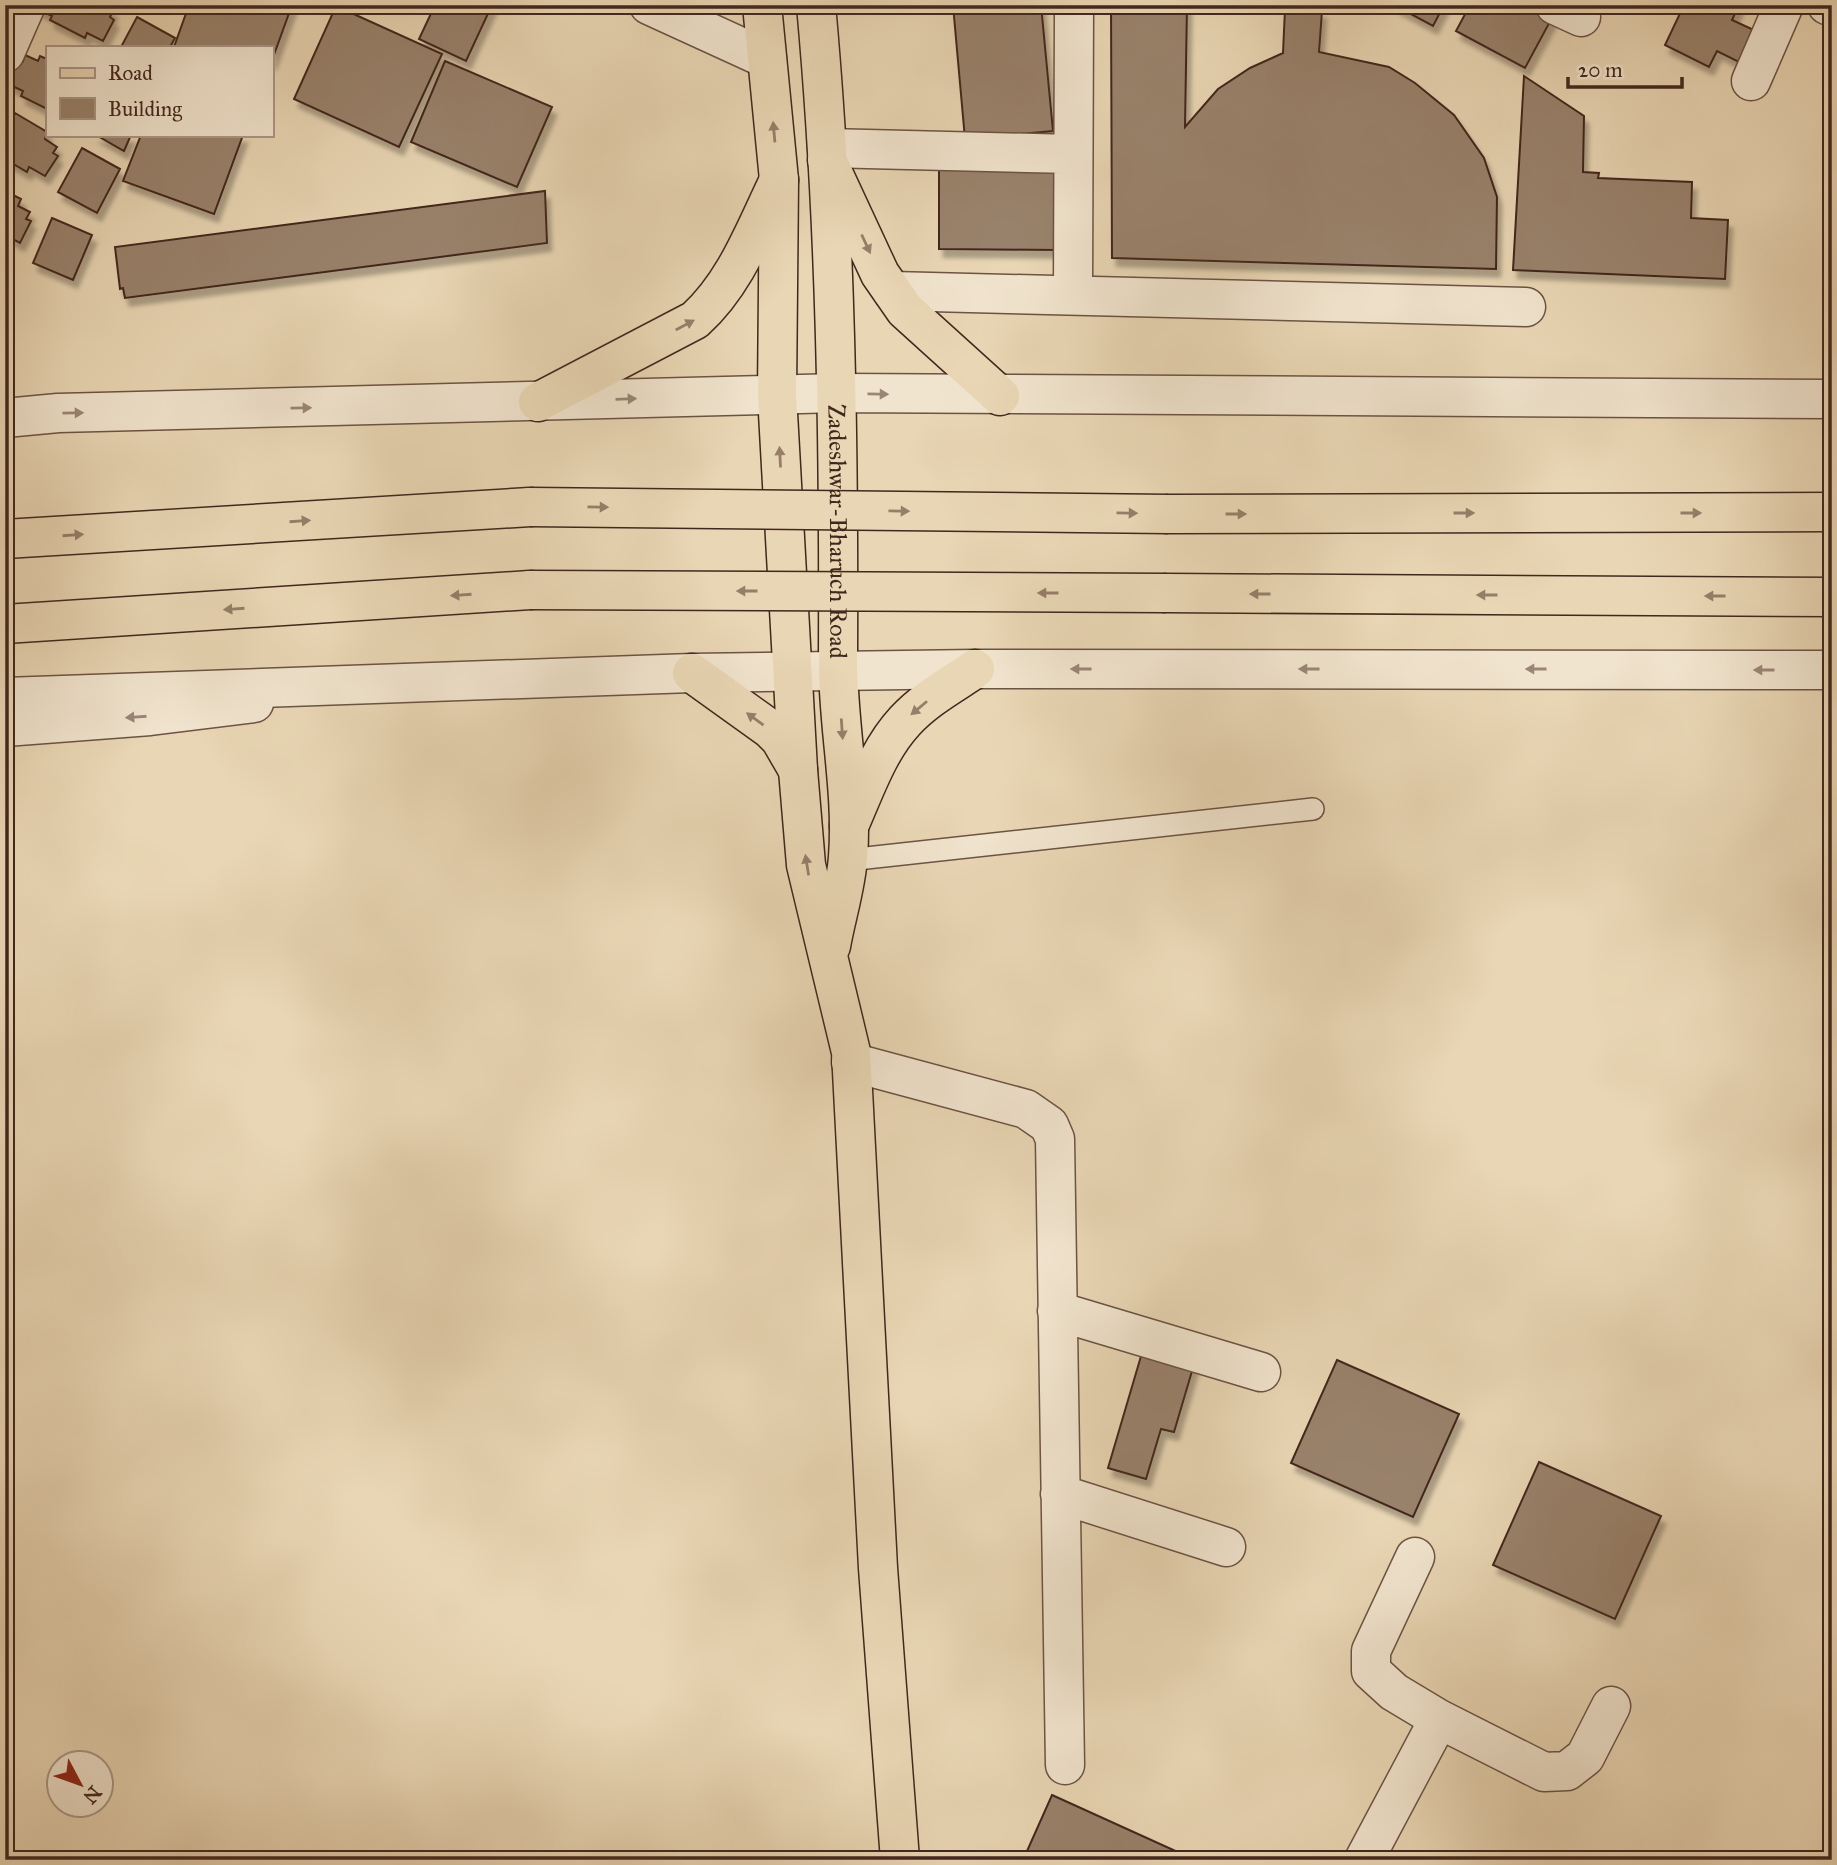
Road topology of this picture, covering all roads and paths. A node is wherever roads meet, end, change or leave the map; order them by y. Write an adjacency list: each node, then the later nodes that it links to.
1 (26, 5): 7 (street)
2 (649, 5): 8 (street)
3 (762, 5): 8 (main road, Zadeshwar-Bharuch Road)
4 (816, 5): 10 (main road, Zadeshwar-Bharuch Road)
5 (1074, 5): 11 (street)
6 (1784, 5): 9 (street)
7 (5, 53)
8 (767, 60): 12 (main road, Zadeshwar-Bharuch Road, one-way to 8)
9 (1751, 81)
10 (827, 154): 11 (street); 13 (main road, one-way to 13); 16 (main road, Zadeshwar-Bharuch Road)
11 (1072, 154): 14 (street)
12 (779, 180): 17 (main road, Zadeshwar-Bharuch Road); 20 (main road, one-way to 12)
13 (892, 291): 14 (street); 18 (main road)
14 (1073, 295): 15 (street)
15 (1526, 307)
16 (839, 393): 17 (street); 18 (street, one-way to 18); 29 (main road, Zadeshwar-Bharuch Road)
17 (777, 394): 20 (street, one-way to 17); 28 (main road, Zadeshwar-Bharuch Road, one-way to 17)
18 (1000, 396): 19 (street)
19 (1832, 399)
20 (538, 402): 21 (street, one-way to 20)
21 (5, 418)
22 (1832, 513): 23 (main road, one-way to 22, bridge)
23 (5, 539)
24 (1832, 597): 25 (main road, one-way to 25, bridge)
25 (5, 624)
26 (975, 669): 27 (street, one-way to 26); 29 (street); 36 (main road, one-way to 36)
27 (1832, 670)
28 (792, 672): 29 (street); 30 (street); 34 (main road, Zadeshwar-Bharuch Road)
29 (838, 672): 36 (main road, Zadeshwar-Bharuch Road, one-way to 36)
30 (692, 673): 31 (street); 34 (main road, one-way to 30)
31 (423, 681): 32 (street); 33 (street, one-way to 33)
32 (5, 697)
33 (5, 727)
34 (798, 770): 37 (main road, Zadeshwar-Bharuch Road, one-way to 34)
35 (1313, 809): 36 (lane)
36 (848, 843): 37 (main road, Zadeshwar-Bharuch Road)
37 (829, 955): 38 (main road, Zadeshwar-Bharuch Road)
38 (851, 1057): 39 (street); 47 (main road, Zadeshwar-Bharuch Road)
39 (1057, 1311): 40 (street); 41 (street)
40 (1261, 1372)
41 (1060, 1494): 42 (street); 46 (street)
42 (1226, 1547)
43 (1415, 1557): 45 (street)
44 (1611, 1706): 45 (street)
45 (1439, 1719): 48 (street)
46 (1065, 1765)
47 (900, 1860)
48 (1364, 1860)

